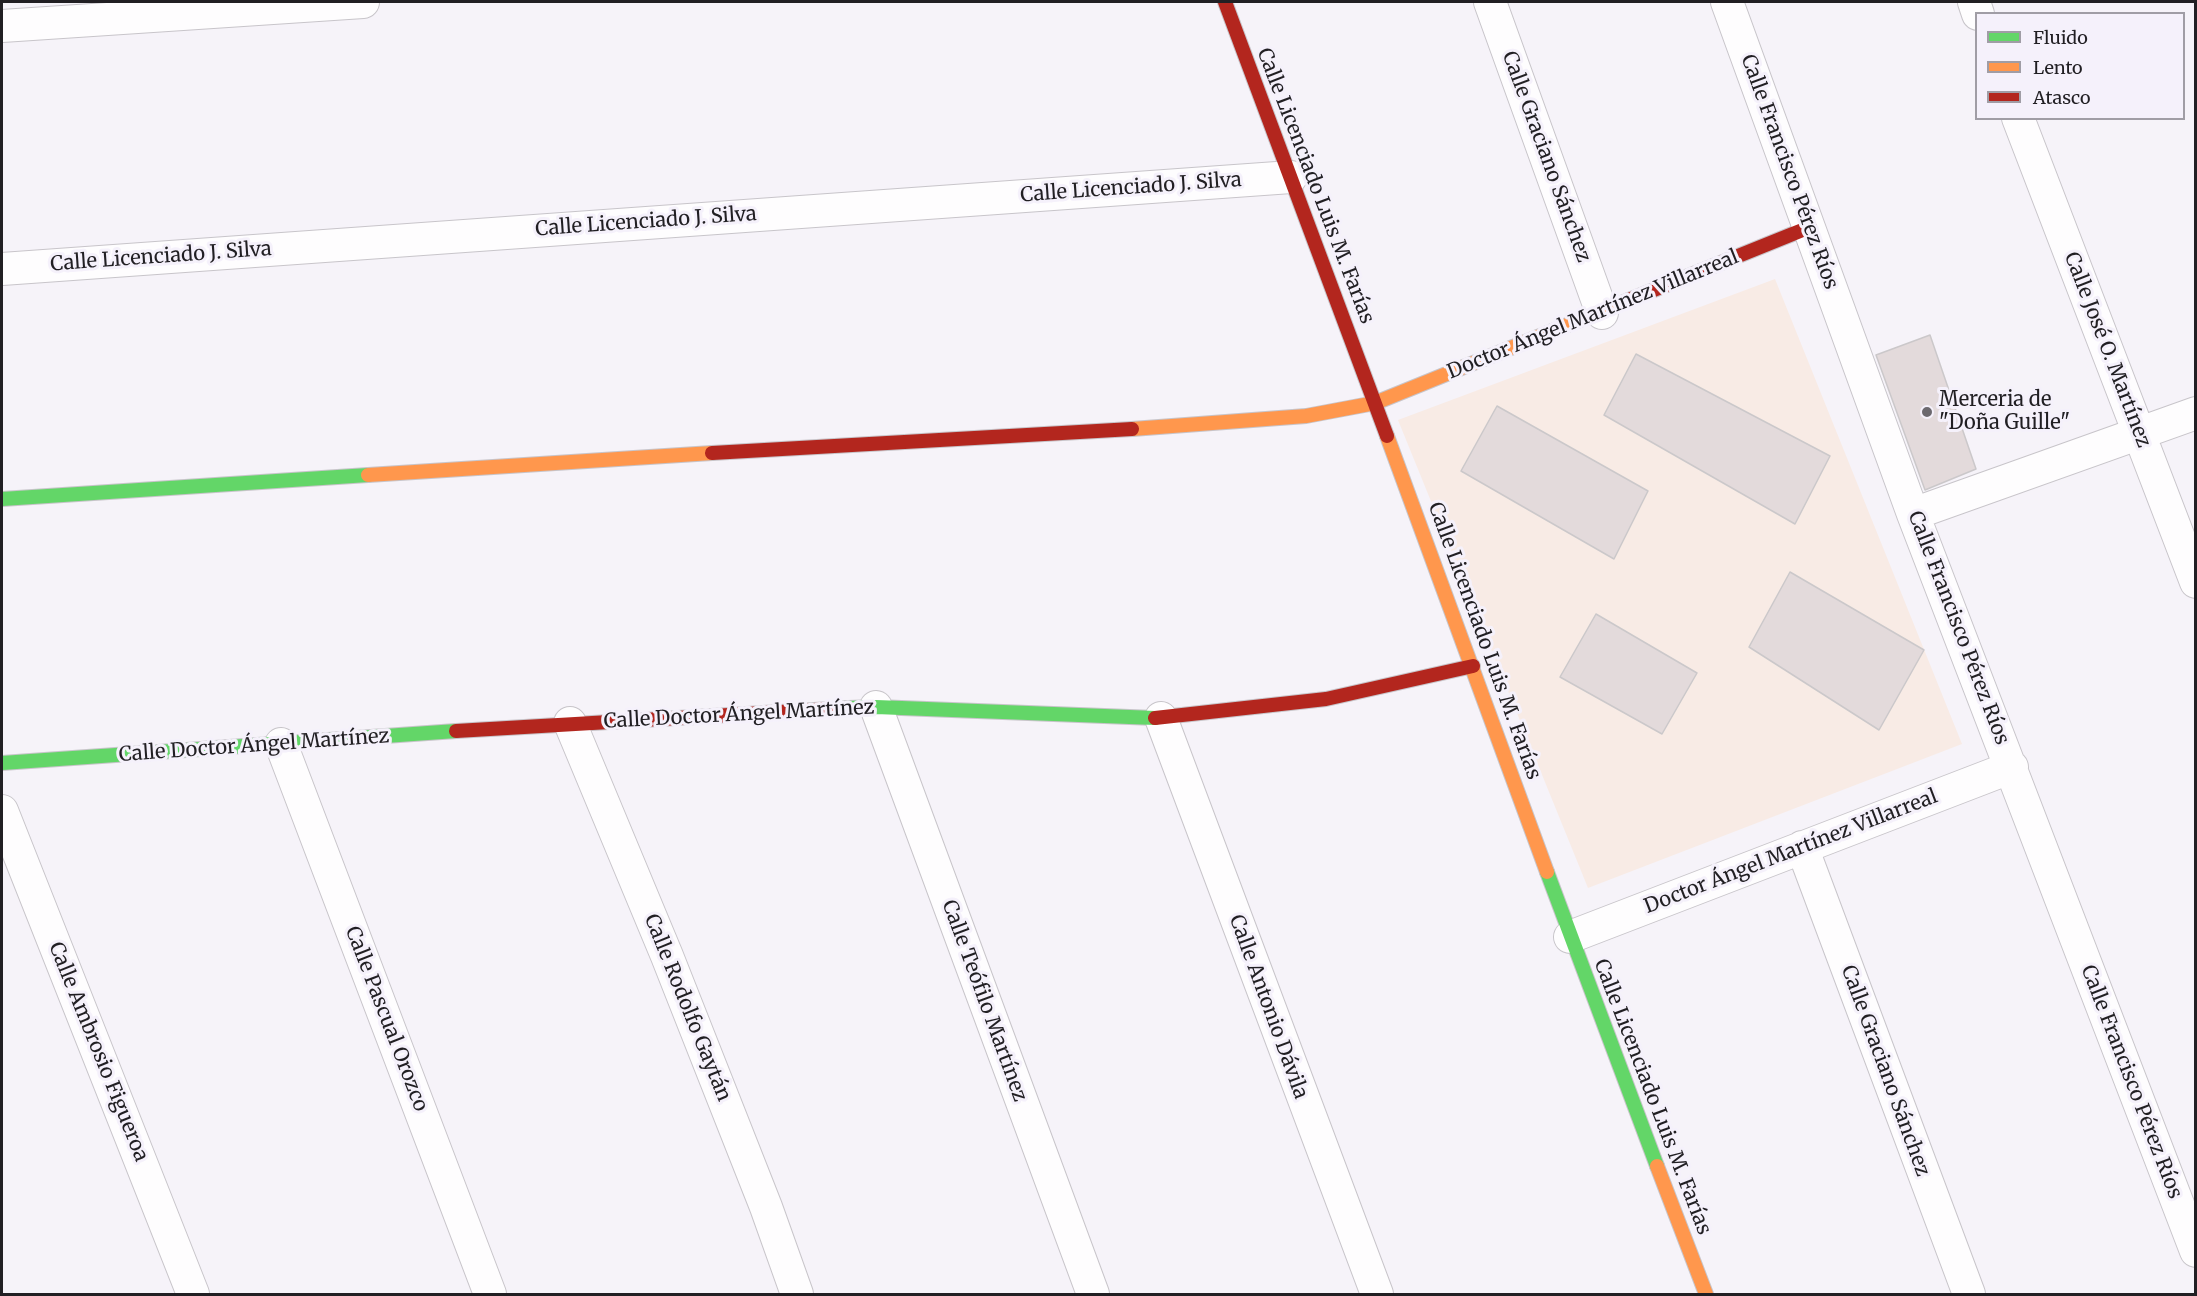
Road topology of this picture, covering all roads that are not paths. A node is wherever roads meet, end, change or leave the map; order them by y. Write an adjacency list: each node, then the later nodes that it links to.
1 (363, 2): 5 (street)
2 (1225, 2): 7 (street, Calle Licenciado Luis M. Farías)
3 (1490, 2): 10 (street, Calle Graciano Sánchez)
4 (1727, 2): 8 (street, Calle Francisco Pérez Ríos)
5 (2, 26)
6 (2019, 120): 13 (street, Calle José O. Martínez)
7 (1291, 177): 9 (street, Calle Licenciado J. Silva); 11 (street, Calle Licenciado Luis M. Farías)
8 (1810, 227): 10 (street, Doctor Ángel Martínez Villarreal); 15 (street, Calle Francisco Pérez Ríos)
9 (2, 269)
10 (1602, 313): 11 (street, Doctor Ángel Martínez Villarreal)
11 (1376, 403): 14 (street, Doctor Ángel Martínez Villarreal); 17 (street, Calle Licenciado Luis M. Farías)
12 (2196, 412): 13 (street)
13 (2138, 432): 15 (street); 16 (street, Calle José O. Martínez)
14 (2, 499)
15 (1913, 514): 23 (street, Calle Francisco Pérez Ríos)
16 (2196, 582)
17 (1473, 666): 19 (street, Calle Doctor Ángel Martínez); 26 (street, Calle Licenciado Luis M. Farías)
18 (876, 707): 19 (street, Calle Doctor Ángel Martínez); 20 (street, Calle Doctor Ángel Martínez); 31 (street, Calle Teófilo Martínez)
19 (1161, 718): 32 (street, Calle Antonio Dávila)
20 (570, 723): 21 (street, Calle Doctor Ángel Martínez); 30 (street, Calle Rodolfo Gaytán)
21 (281, 744): 22 (street, Calle Doctor Ángel Martínez); 29 (street, Calle Pascual Orozco)
22 (2, 763)
23 (2012, 767): 25 (street, Doctor Ángel Martínez Villarreal); 27 (street, Calle Francisco Pérez Ríos)
24 (2, 810): 28 (street, Calle Ambrosio Figueroa)
25 (1802, 847): 26 (street, Doctor Ángel Martínez Villarreal); 34 (street, Calle Graciano Sánchez)
26 (1570, 937): 33 (street, Calle Licenciado Luis M. Farías)
27 (2196, 1251)
28 (193, 1294)
29 (490, 1294)
30 (797, 1294)
31 (1093, 1294)
32 (1377, 1294)
33 (1706, 1294)
34 (1969, 1294)

